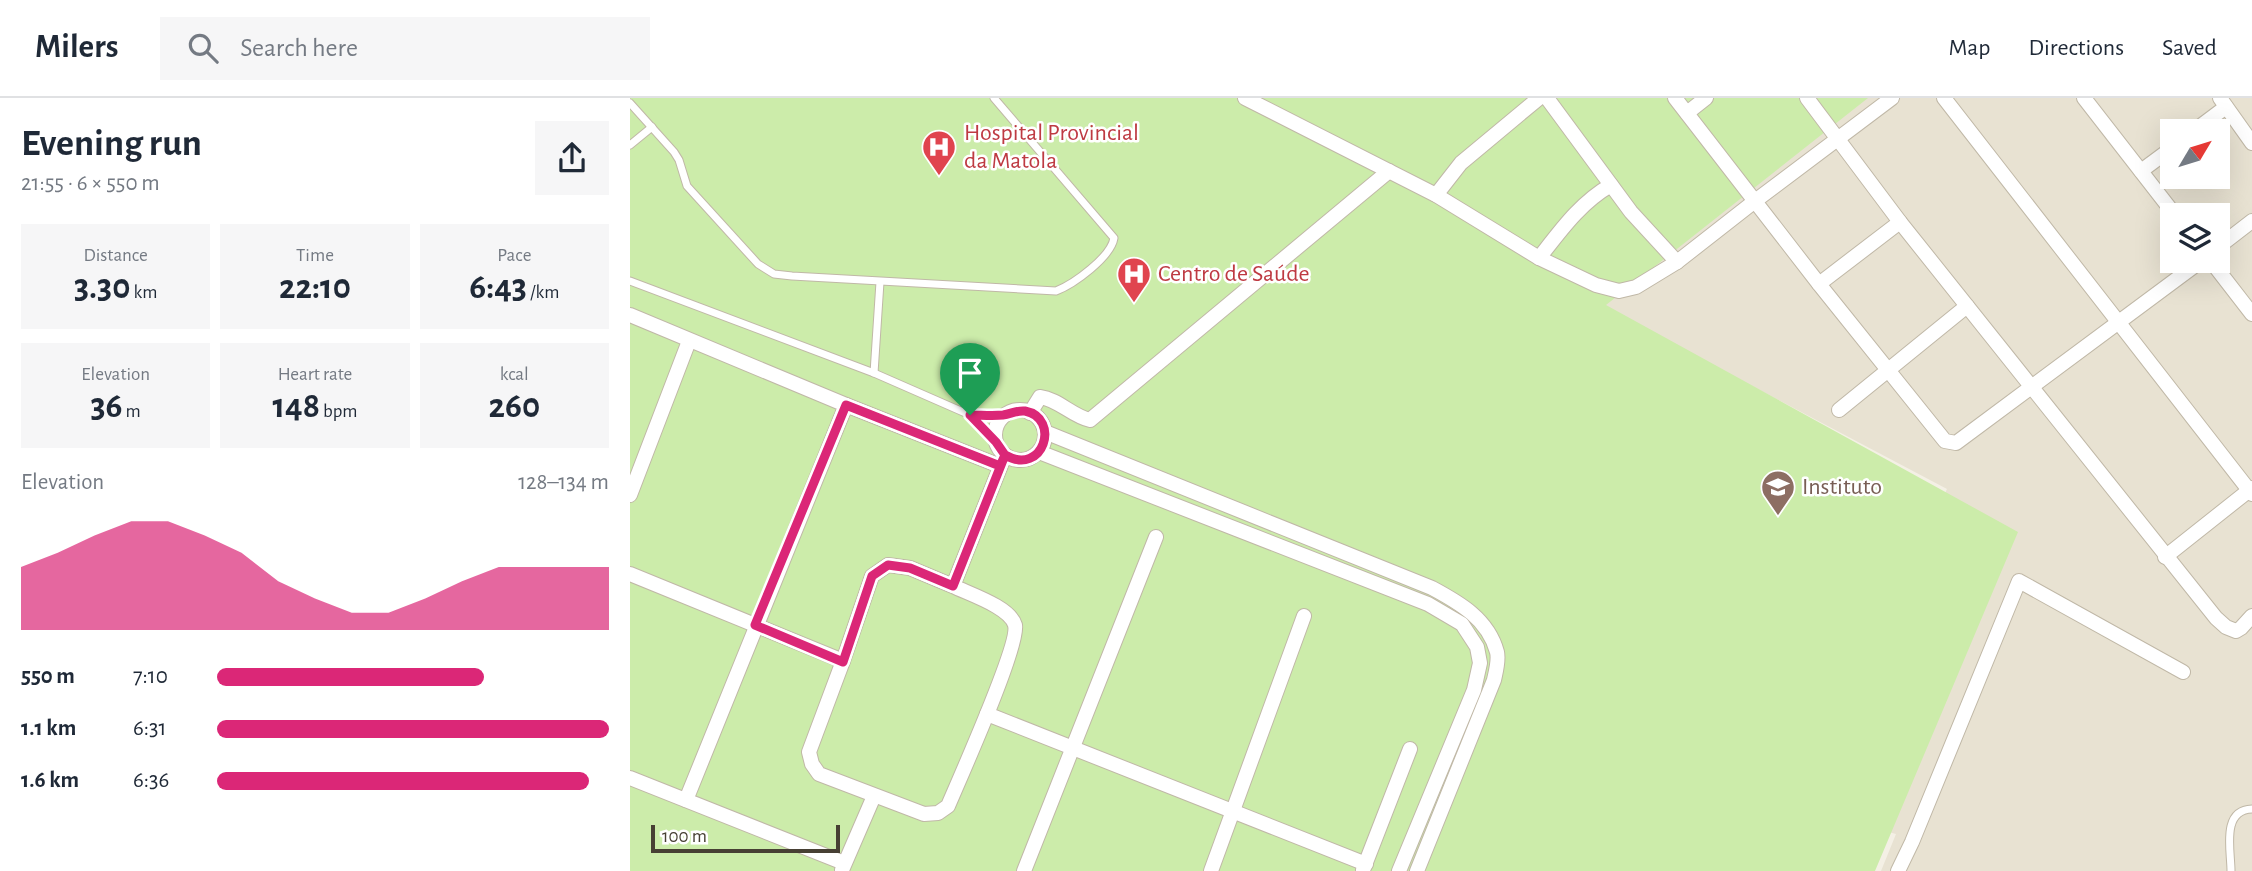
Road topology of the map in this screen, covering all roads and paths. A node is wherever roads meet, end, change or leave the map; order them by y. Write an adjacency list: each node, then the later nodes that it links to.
1 (994, 98): 34 (lane)
2 (1245, 98): 20 (street)
3 (1539, 98): 23 (street)
4 (1547, 98): 22 (street)
5 (1675, 98): 13 (street)
6 (1706, 98): 13 (street)
7 (1807, 98): 16 (street)
8 (1892, 98): 16 (street)
9 (1944, 98): 39 (street)
10 (2084, 98): 21 (street)
11 (2224, 101): 14 (street); 17 (street)
12 (630, 103): 15 (lane)
13 (1687, 113): 24 (street)
14 (2206, 119)
15 (652, 127): 18 (lane); 34 (lane)
16 (1839, 138): 24 (street); 27 (street)
17 (2252, 143)
18 (630, 145)
19 (2160, 157): 21 (street)
20 (1389, 171): 23 (street); 46 (street)
21 (2141, 171): 25 (street)
22 (1611, 185): 29 (street); 30 (street)
23 (1436, 195): 29 (street)
24 (1755, 201): 30 (street); 35 (street)
25 (2166, 203)
26 (2252, 221): 28 (street)
27 (1900, 222): 35 (street); 36 (street)
28 (2230, 238)
29 (1539, 258): 30 (street)
30 (1677, 262)
31 (2184, 273): 39 (street)
32 (2220, 273): 37 (street)
33 (630, 281): 42 (lane)
34 (880, 282): 42 (lane)
35 (1819, 284): 41 (street)
36 (1967, 306): 41 (street); 43 (street)
37 (2252, 314)
38 (630, 315): 40 (street)
39 (2116, 322): 43 (street); 53 (street)
40 (689, 341): 44 (street); 54 (street)
41 (1888, 370): 43 (street); 45 (street)
42 (874, 373): 47 (lane)
43 (2031, 386): 56 (street)
44 (846, 405): 52 (street); 61 (street)
45 (1839, 410)
46 (1030, 413): 48 (street); 49 (street)
47 (970, 415): 48 (lane); 50 (lane)
48 (1006, 415): 50 (street)
49 (1045, 432): 51 (street); 77 (street)
50 (996, 442): 52 (street)
51 (1039, 452): 52 (street); 76 (street)
52 (1003, 461): 58 (street)
53 (2251, 491): 56 (street)
54 (630, 495)
55 (1156, 537): 65 (street)
56 (2165, 557): 60 (street)
57 (630, 574): 61 (street)
58 (953, 586): 62 (street); 64 (street)
59 (1304, 616): 71 (street)
60 (2252, 616)
61 (755, 625): 62 (street); 69 (street)
62 (843, 662): 68 (street)
63 (2183, 672): 78 (street)
64 (987, 714): 65 (street); 68 (street)
65 (1074, 749): 71 (street); 74 (street)
66 (1410, 749): 73 (street)
67 (630, 778): 69 (street)
68 (874, 796): 72 (street)
69 (686, 800): 72 (street)
70 (2252, 809): 79 (lane)
71 (1234, 812): 73 (street); 75 (street)
72 (843, 867)
73 (1364, 867)
74 (1024, 871)
75 (1211, 871)
76 (1399, 871)
77 (1417, 871)
78 (1898, 871)
79 (2231, 871)

